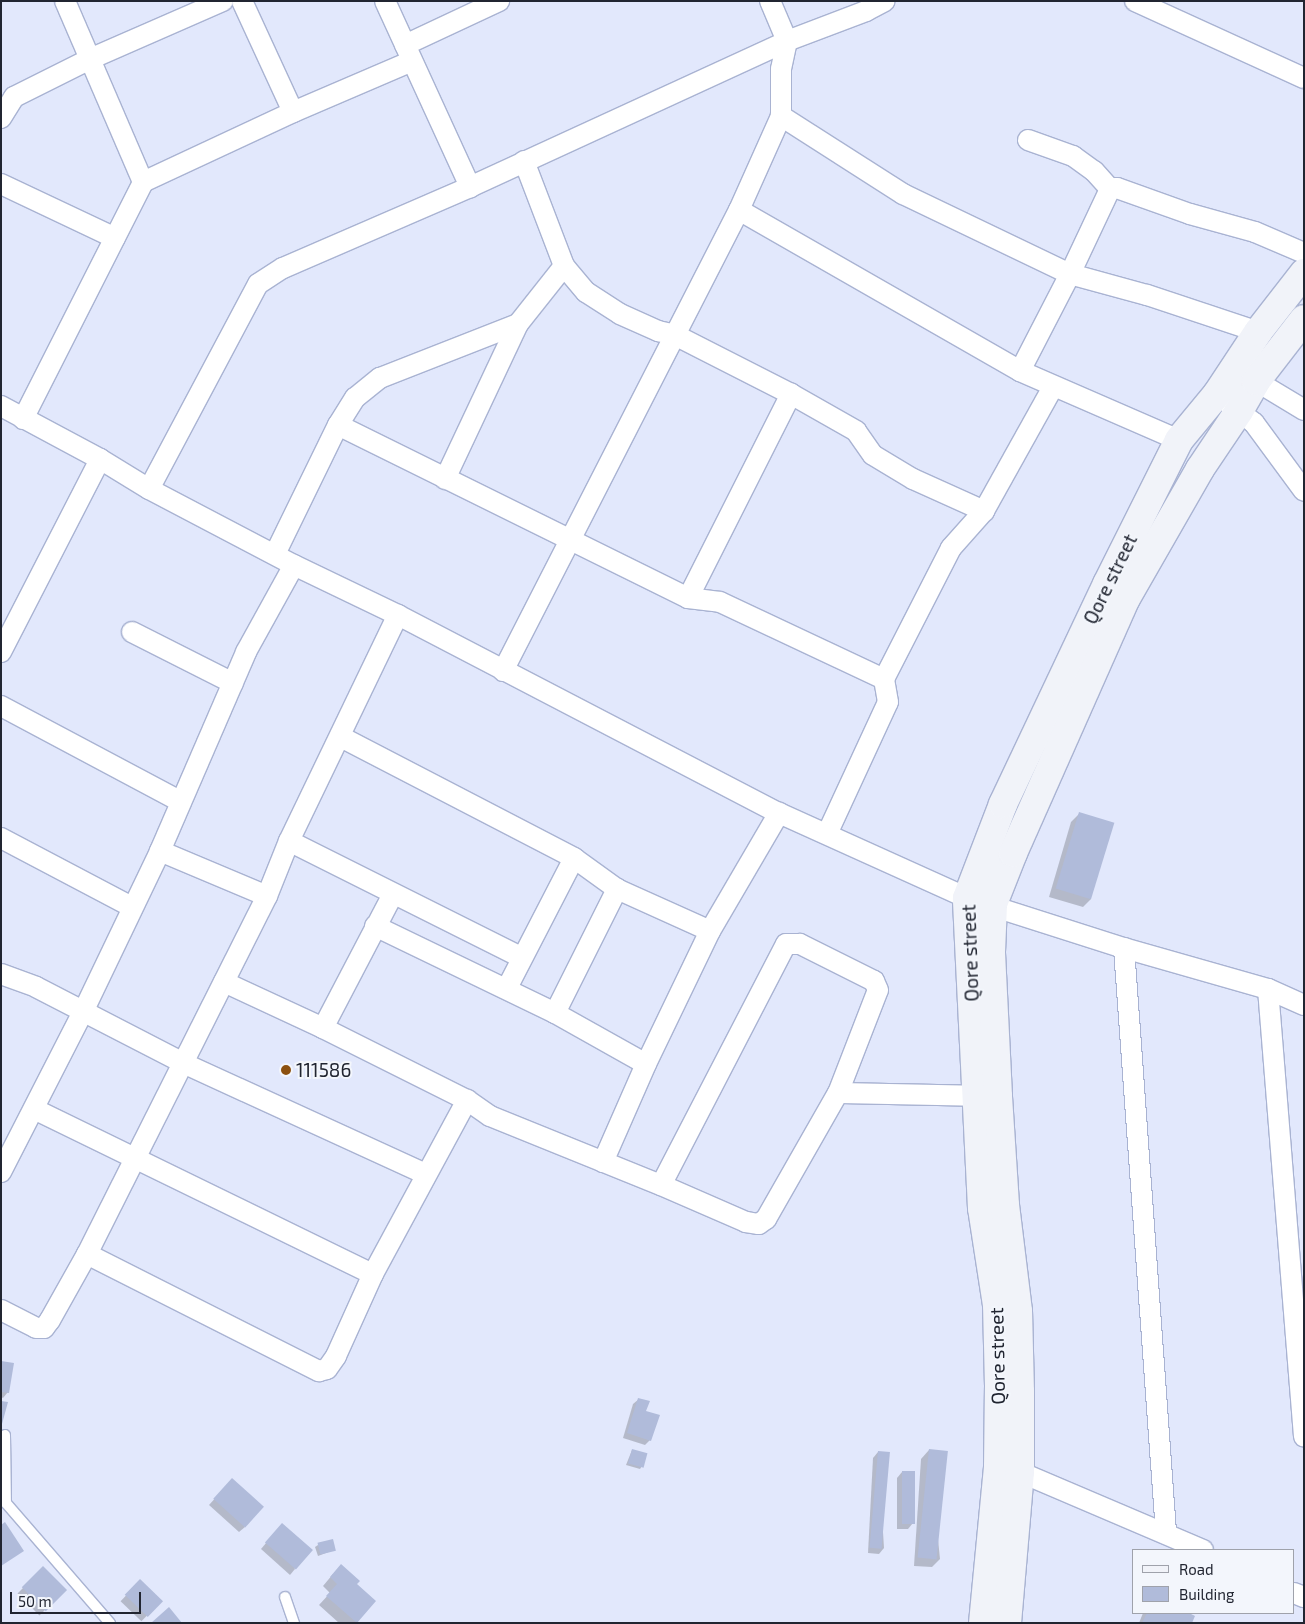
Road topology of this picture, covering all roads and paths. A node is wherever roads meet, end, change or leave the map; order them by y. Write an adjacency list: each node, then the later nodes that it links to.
1 (65, 1): 11 (street)
2 (223, 1): 11 (street)
3 (242, 1): 13 (street)
4 (385, 1): 10 (street)
5 (499, 1): 10 (street)
6 (770, 1): 9 (street)
7 (884, 1): 9 (street)
8 (1135, 1): 12 (street)
9 (787, 41): 14 (street); 17 (street)
10 (409, 53): 13 (street); 20 (street)
11 (90, 59): 15 (street); 18 (street)
12 (1304, 78)
13 (293, 112): 18 (street)
14 (781, 116): 22 (street); 27 (street)
15 (1, 118)
16 (1028, 140): 21 (street)
17 (524, 161): 20 (street); 25 (street)
18 (143, 182): 23 (street)
19 (1, 184): 23 (street)
20 (470, 187): 46 (street)
21 (1110, 188): 24 (street); 27 (street)
22 (739, 210): 32 (street); 33 (street)
23 (115, 238): 41 (street)
24 (1304, 253)
25 (564, 266): 30 (street); 32 (street)
26 (1304, 273): 28 (street, Qore street)
27 (1070, 274): 31 (street); 33 (street)
28 (1282, 302): 29 (street); 31 (street, Qore street)
29 (1304, 318): 34 (street, Qore street)
30 (518, 324): 42 (street); 45 (street)
31 (1258, 332): 37 (street, Qore street)
32 (675, 335): 36 (street); 49 (street)
33 (1020, 371): 35 (street)
34 (1256, 381): 39 (street); 40 (street, Qore street)
35 (1053, 387): 43 (street); 48 (street)
36 (791, 394): 48 (street); 52 (street)
37 (1216, 394): 40 (street); 43 (street, Qore street)
38 (1, 406): 41 (street)
39 (1304, 410)
40 (1239, 411): 47 (street); 72 (street, Qore street)
41 (23, 419): 44 (street)
42 (338, 424): 45 (street); 50 (street)
43 (1179, 440): 71 (street, Qore street)
44 (100, 459): 46 (street); 55 (street)
45 (445, 478): 49 (street)
46 (149, 489): 50 (street)
47 (1304, 491)
48 (984, 511): 57 (street)
49 (569, 539): 52 (street); 56 (street)
50 (275, 554): 51 (street)
51 (294, 565): 53 (street); 58 (street)
52 (688, 598): 57 (street)
53 (398, 615): 56 (street); 60 (street)
54 (132, 632): 58 (street)
55 (1, 652)
56 (504, 671): 62 (street)
57 (884, 678): 63 (street)
58 (233, 682): 61 (street)
59 (1, 706): 61 (street)
60 (341, 737): 65 (street); 67 (street)
61 (180, 801): 66 (street)
62 (780, 814): 63 (street); 75 (street)
63 (827, 834): 71 (street)
64 (1, 838): 73 (street)
65 (289, 841): 69 (street); 70 (street)
66 (160, 851): 70 (street); 73 (street)
67 (574, 858): 68 (street); 77 (street)
68 (617, 890): 75 (street); 84 (street)
69 (393, 894): 74 (street); 77 (street)
70 (267, 896): 79 (street)
71 (967, 898): 72 (street); 89 (street, Qore street)
72 (993, 904): 76 (street); 102 (street, Qore street)
73 (132, 907): 83 (street)
74 (375, 926): 80 (street); 85 (street)
75 (710, 932): 87 (street)
76 (1124, 948): 81 (street); 103 (street)
77 (521, 957): 80 (street)
78 (1, 974): 83 (street)
79 (224, 982): 85 (street); 86 (street)
80 (507, 988): 84 (street)
81 (1268, 989): 82 (street); 101 (street)
82 (1304, 1005)
83 (83, 1012): 86 (street); 91 (street)
84 (555, 1012): 87 (street)
85 (323, 1028): 90 (street)
86 (183, 1063): 92 (street); 95 (street)
87 (646, 1064): 93 (street)
88 (838, 1093): 89 (street); 96 (street); 96 (street)
89 (976, 1096): 108 (street, Qore street)
90 (467, 1100): 93 (street); 95 (street)
91 (34, 1109): 92 (street); 94 (street)
92 (135, 1157): 97 (street); 98 (street)
93 (603, 1162): 96 (street)
94 (1, 1172)
95 (426, 1174): 98 (street)
96 (662, 1185)
97 (87, 1254): 98 (street); 99 (street)
98 (373, 1274)
99 (1, 1310)
100 (5, 1435): 106 (lane)
101 (1304, 1437)
102 (1020, 1472): 103 (street); 109 (street, Qore street)
103 (1166, 1533): 104 (street)
104 (1201, 1549)
105 (285, 1597): 107 (lane)
106 (110, 1623)
107 (294, 1623)
108 (983, 1623)
109 (1007, 1623)

